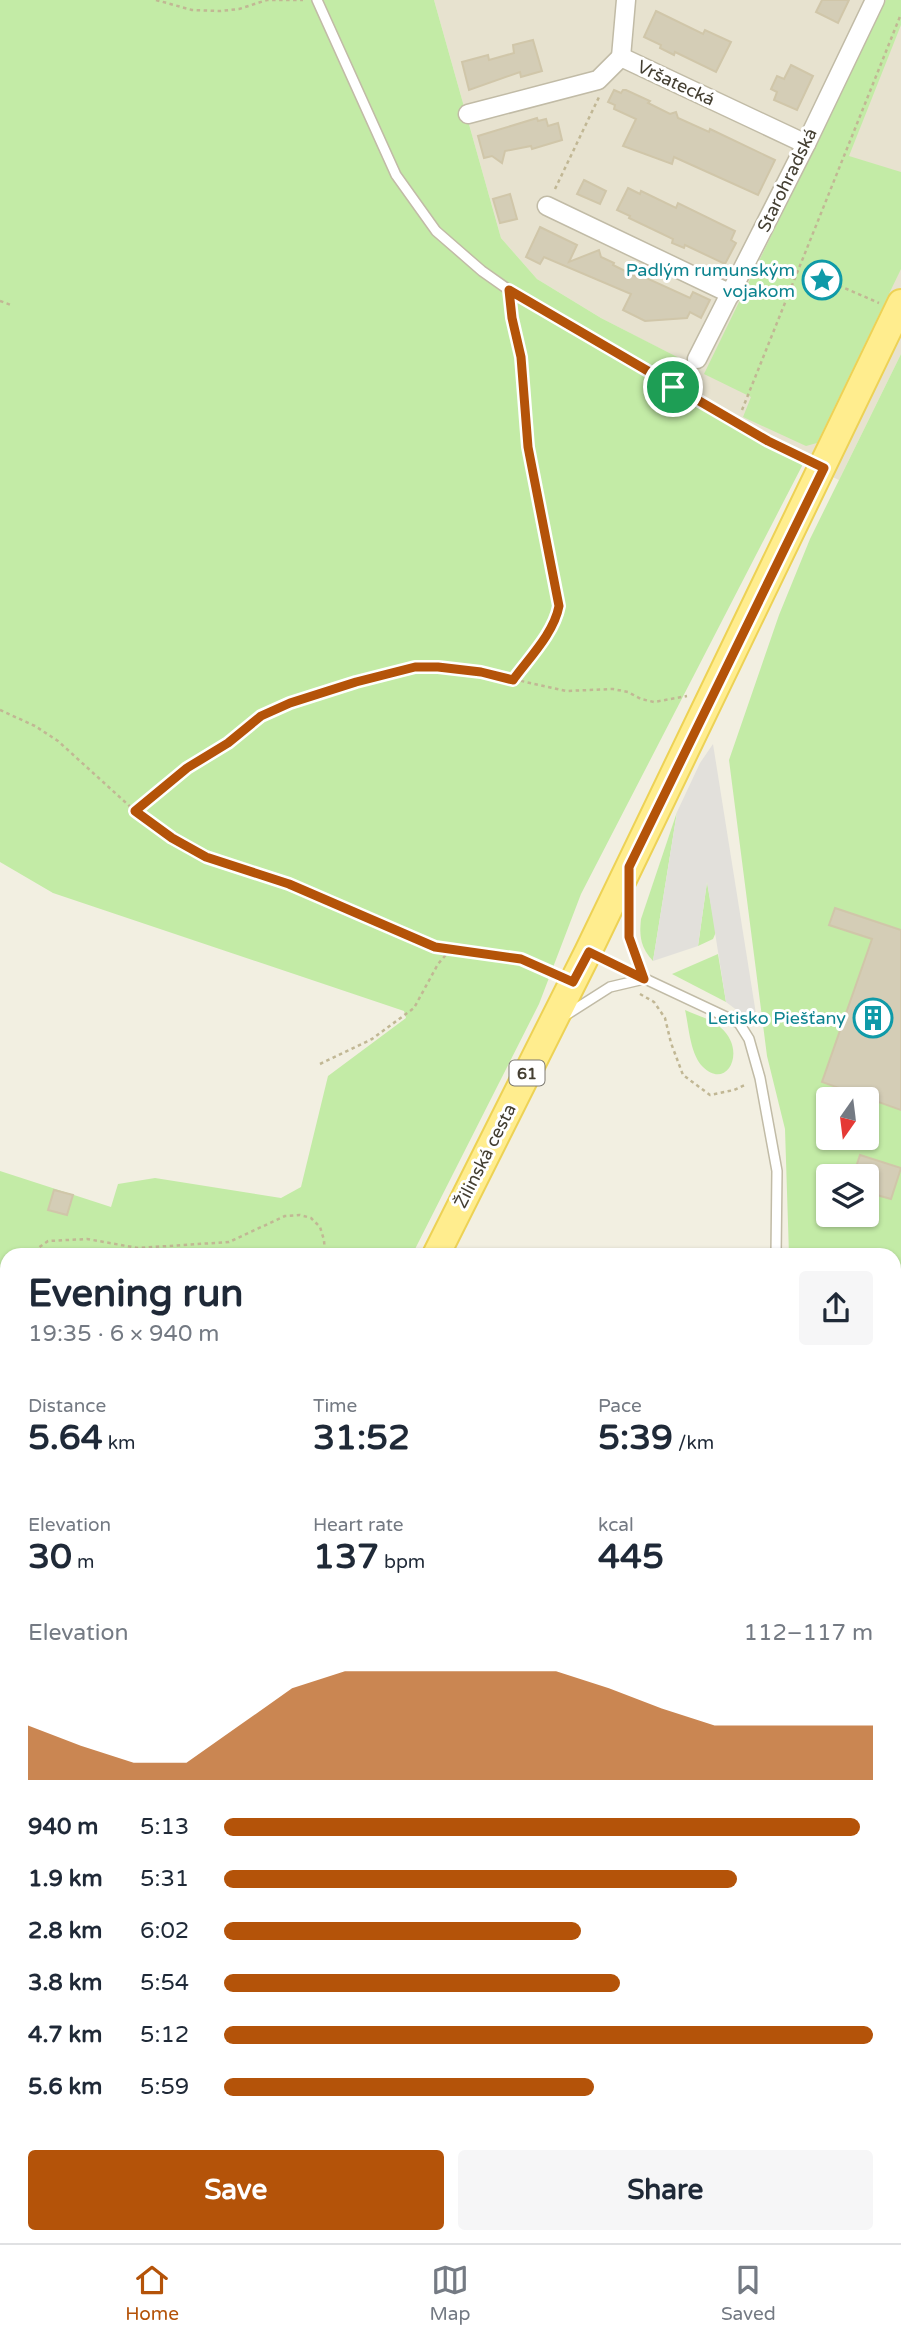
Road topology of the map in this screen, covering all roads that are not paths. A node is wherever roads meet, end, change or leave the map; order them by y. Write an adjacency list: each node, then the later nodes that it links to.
1 (317, 0): 11 (lane)
2 (626, 0): 4 (street)
3 (875, 0): 6 (street, Starohradská)
4 (618, 60): 5 (street, Vršatecká); 6 (street, Vršatecká)
5 (468, 114)
6 (806, 144): 8 (street, Starohradská)
7 (547, 206): 8 (street)
8 (731, 294): 10 (street, Starohradská)
9 (892, 304): 12 (main road, Žilinská cesta / 61)
10 (697, 359)
11 (737, 423)
12 (629, 867): 13 (main road, Žilinská cesta / 61); 14 (lane)
13 (589, 952): 14 (lane); 15 (main road, Žilinská cesta / 61)
14 (648, 981): 15 (lane); 17 (lane)
15 (551, 1026): 16 (main road, Žilinská cesta / 61)
16 (440, 1248)
17 (776, 1248)

